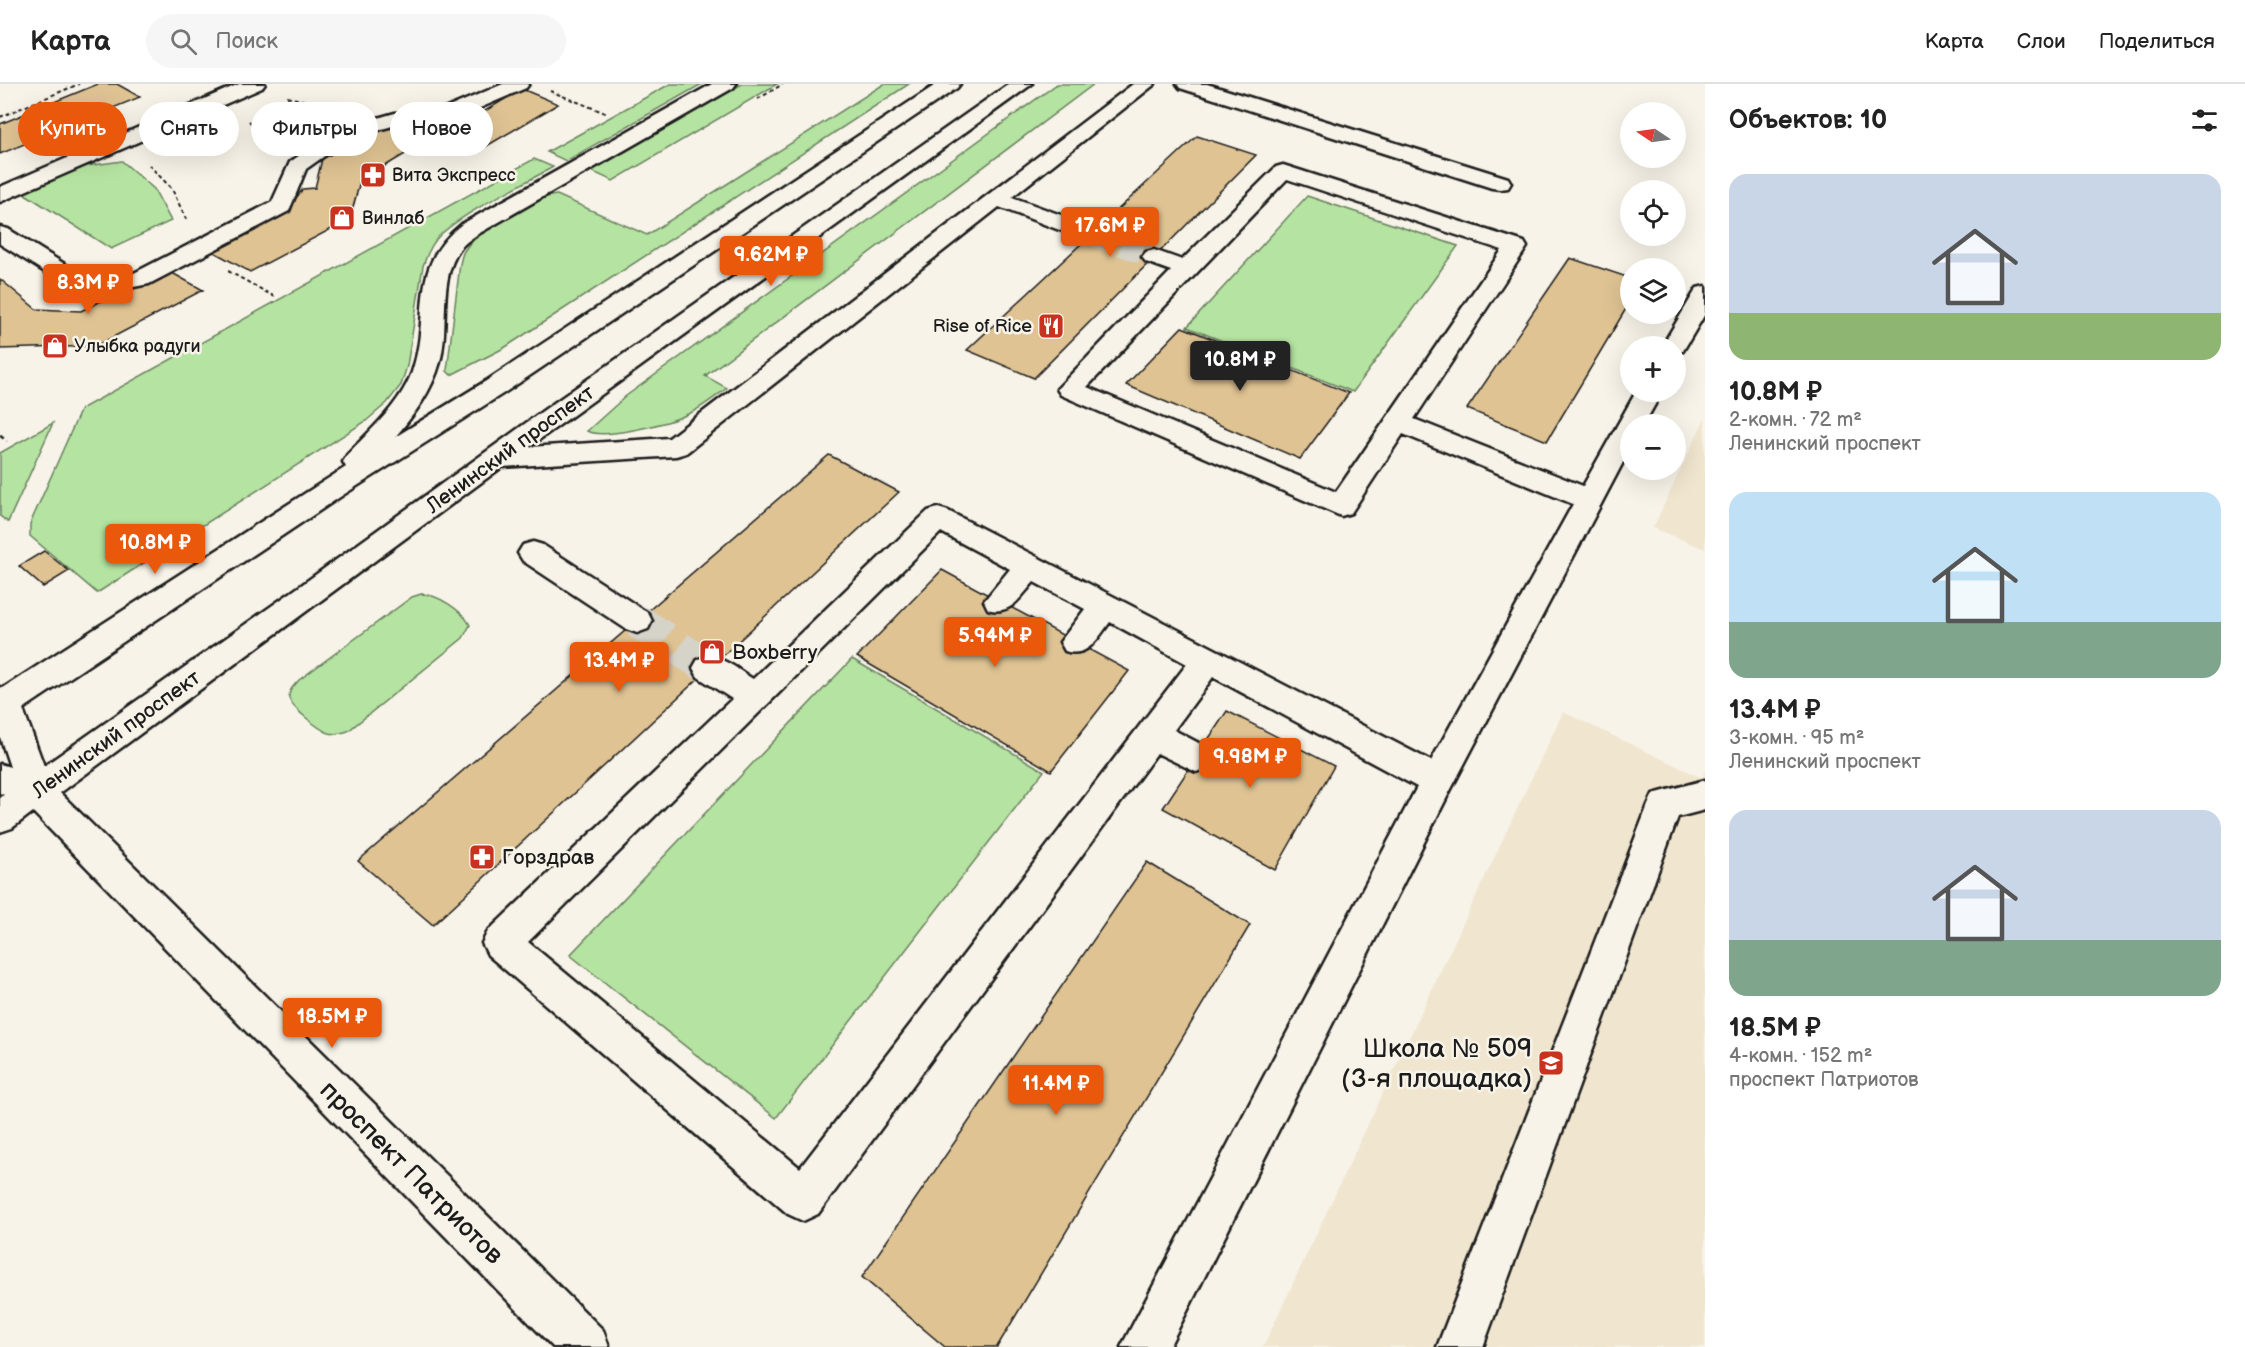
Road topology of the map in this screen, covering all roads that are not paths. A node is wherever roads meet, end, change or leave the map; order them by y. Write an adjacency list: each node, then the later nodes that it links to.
1 (519, 84): 11 (street)
2 (726, 84): 24 (street)
3 (950, 84): 24 (street)
4 (1022, 84): 23 (street, Ленинский проспект)
5 (1145, 84): 10 (street)
6 (1187, 84): 8 (street)
7 (241, 88): 9 (street)
8 (1500, 183)
9 (0, 195)
10 (997, 199): 12 (street); 23 (street)
11 (0, 234)
12 (1091, 234)
13 (1154, 257): 14 (street)
14 (1186, 269): 18 (street); 19 (street)
15 (1705, 293): 16 (street)
16 (1680, 336)
17 (1173, 405): 19 (street)
18 (1397, 422): 22 (street); 25 (street)
19 (1155, 426): 22 (street)
20 (1244, 436): 22 (street)
21 (1620, 444): 25 (street)
22 (1227, 457)
23 (497, 458): 39 (street, Ленинский проспект)
24 (333, 488): 35 (street)
25 (1589, 499): 38 (street)
26 (533, 553): 30 (street)
27 (1030, 566): 28 (street); 29 (street); 34 (street)
28 (999, 601)
29 (1106, 606): 31 (street); 32 (street)
30 (637, 621)
31 (1076, 642)
32 (1208, 660): 36 (street); 38 (street)
33 (710, 668): 34 (street)
34 (754, 697): 36 (street)
35 (2, 704): 39 (street, проспект Патриотов)
36 (1152, 734): 37 (street)
37 (1196, 758)
38 (1438, 781): 43 (street)
39 (18, 785): 41 (street, Ленинский проспект); 42 (street, проспект Патриотов)
40 (1705, 795): 44 (street)
41 (0, 818)
42 (586, 1347)
43 (1144, 1347)
44 (1460, 1347)

